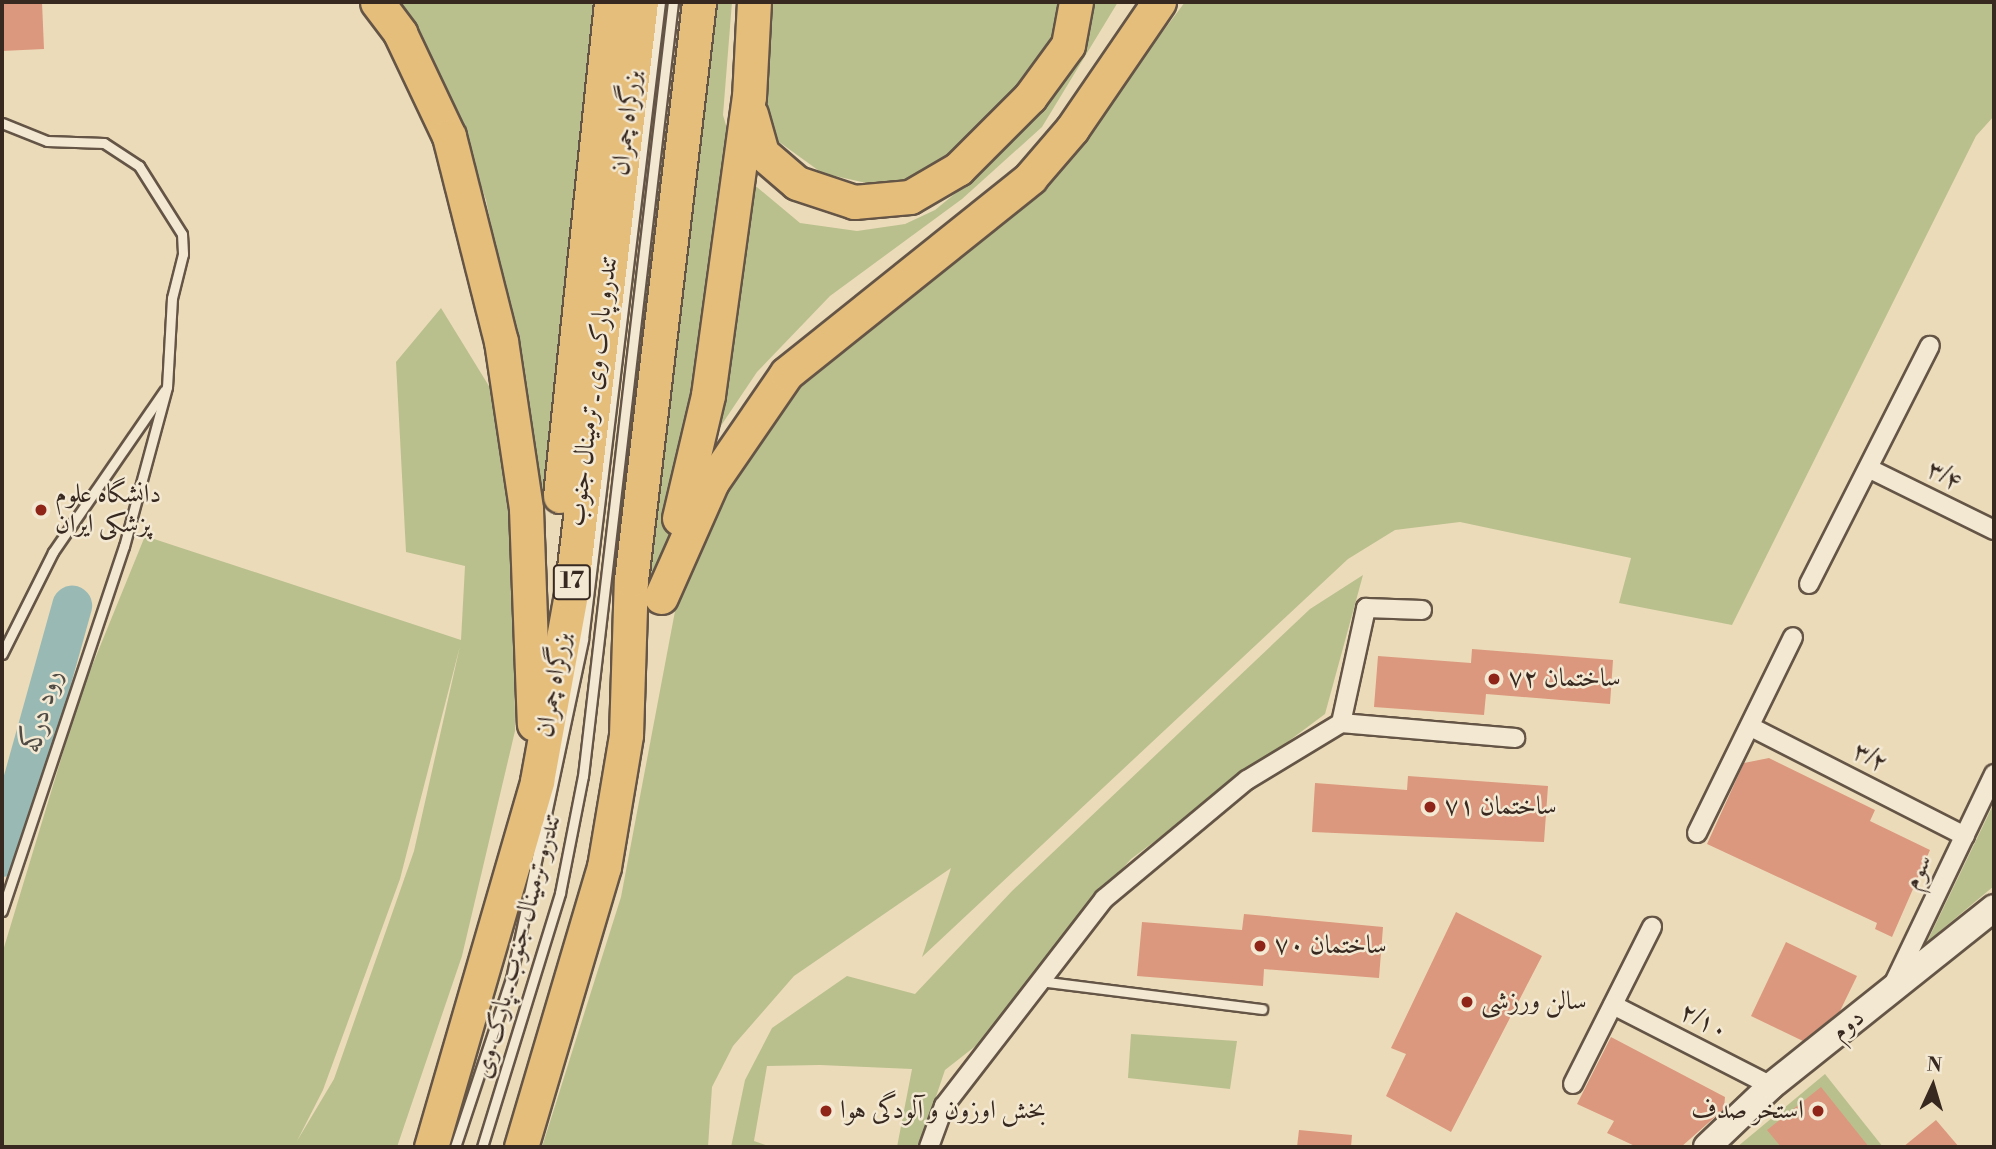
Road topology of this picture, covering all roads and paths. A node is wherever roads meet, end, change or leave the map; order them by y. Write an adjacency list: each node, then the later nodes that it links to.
1 (377, 2): 26 (highway)
2 (611, 2): 26 (highway)
3 (641, 2): 26 (highway, بزرگراه چمران / 17)
4 (660, 2): 39 (lane, تندرو پارک وی ـ ترمینال جنوب)
5 (673, 2): 40 (lane, تندرو ترمینال جنوب ـ پارک وی)
6 (699, 2): 23 (highway, 17)
7 (754, 2): 10 (highway)
8 (1076, 2): 10 (highway)
9 (1159, 2): 17 (highway)
10 (749, 97): 17 (highway)
11 (2, 123): 13 (lane)
12 (1930, 346): 14 (street)
13 (167, 387): 20 (lane); 30 (lane)
14 (1870, 469): 15 (street, ۳/۴); 16 (street)
15 (1994, 530)
16 (1809, 584)
17 (661, 597): 23 (highway)
18 (1422, 610): 21 (street)
19 (1793, 637): 22 (street)
20 (2, 654)
21 (1341, 723): 24 (street); 32 (street)
22 (1751, 727): 27 (street); 28 (street, ۳/۲)
23 (626, 735): 41 (highway, 17)
24 (1515, 738)
25 (1994, 774): 28 (street, سوم)
26 (537, 781): 38 (highway, بزرگراه چمران / 17)
27 (1697, 833)
28 (1965, 835): 33 (street, سوم)
29 (1994, 908): 33 (main road, دوم)
30 (2, 911)
31 (1652, 927): 34 (street)
32 (1038, 981): 35 (lane); 42 (street)
33 (1889, 993): 37 (main road, دوم)
34 (1613, 1005): 36 (street); 37 (street, ۲/۱۰)
35 (1262, 1009)
36 (1573, 1084)
37 (1771, 1086): 43 (main road, دوم)
38 (431, 1147)
39 (455, 1147)
40 (482, 1147)
41 (521, 1147)
42 (929, 1147)
43 (1707, 1147)

